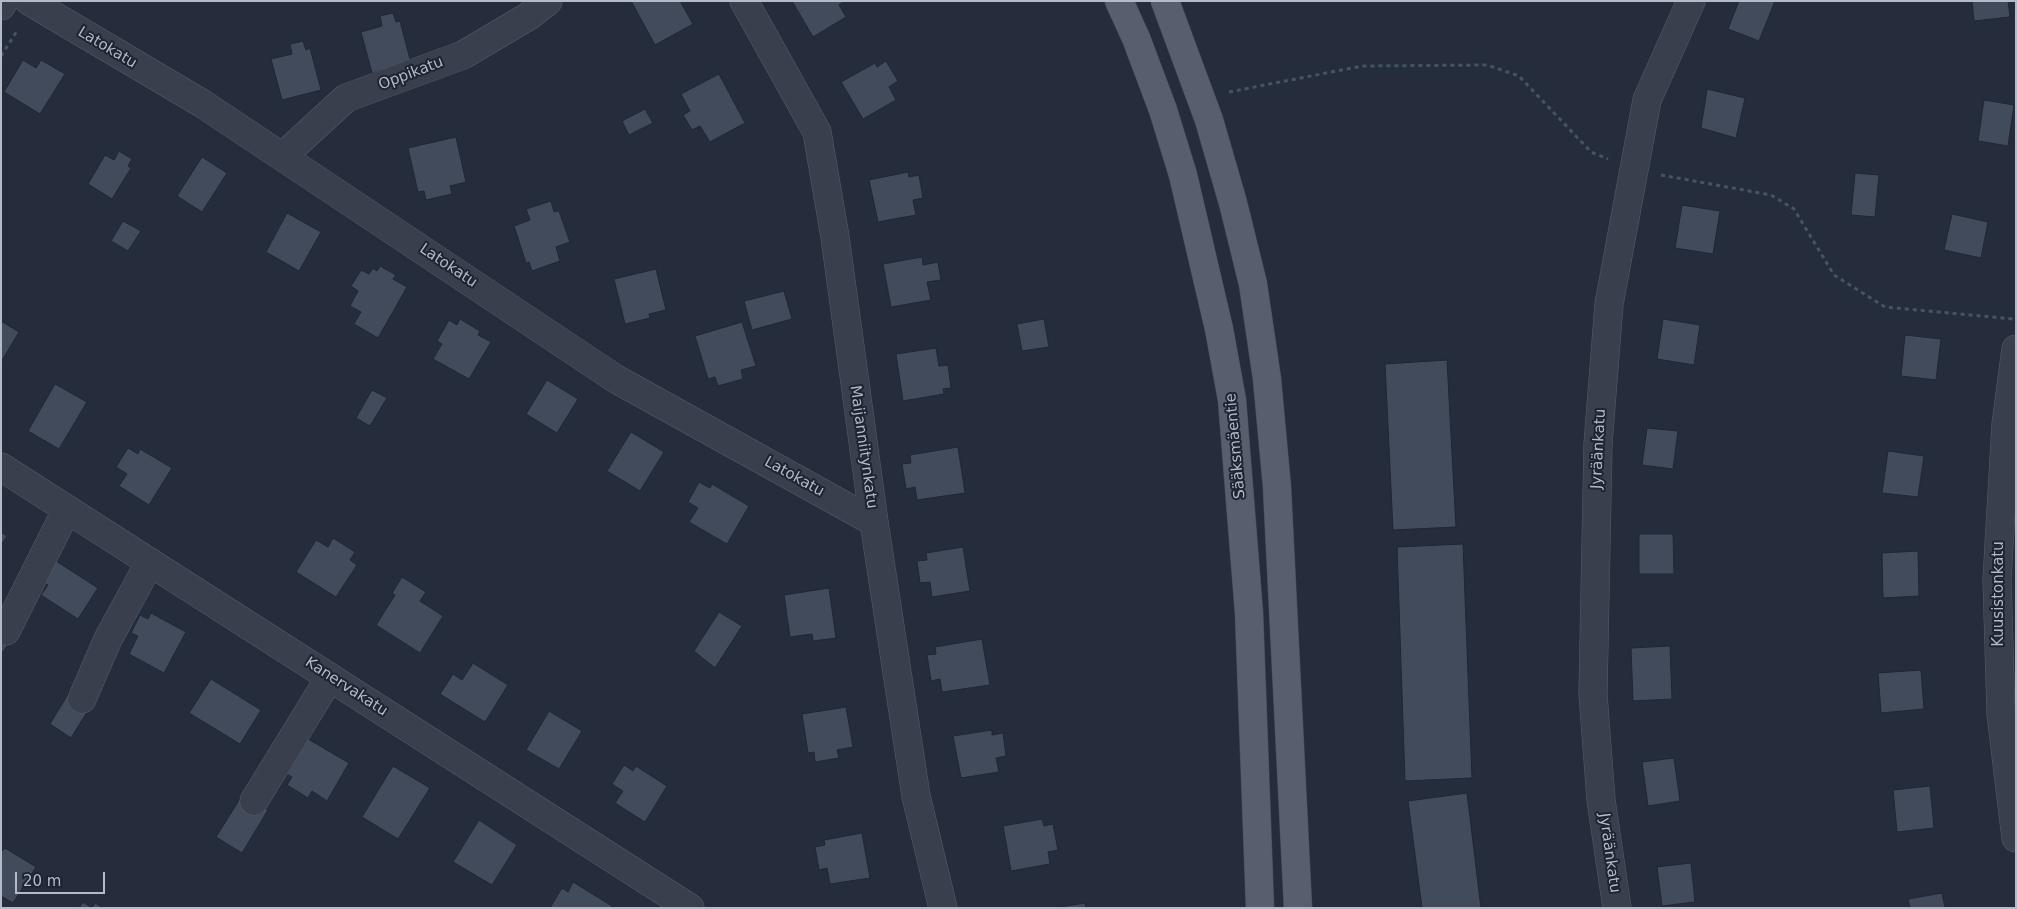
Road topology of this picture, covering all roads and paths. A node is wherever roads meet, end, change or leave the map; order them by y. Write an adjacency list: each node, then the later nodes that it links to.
1 (4, 1): 8 (street)
2 (29, 1): 10 (street, Latokatu)
3 (548, 1): 10 (street, Oppikatu)
4 (744, 1): 18 (street, Maijanniitynkatu)
5 (1119, 1): 28 (main road, Sääksmäentie)
6 (1165, 1): 29 (main road)
7 (1691, 1): 11 (street, Jyräänkatu)
8 (1, 6)
9 (1227, 92): 11 (path)
10 (284, 156): 18 (street, Latokatu)
11 (1633, 170): 12 (path); 30 (street, Jyräänkatu)
12 (2016, 319)
13 (2016, 349): 14 (street, Kuusistonkatu)
14 (2011, 424): 17 (street, Kuusistonkatu)
15 (1, 467): 16 (street, Kanervakatu)
16 (67, 509): 19 (street, Kanervakatu); 21 (street)
17 (2008, 510): 20 (street, Kuusistonkatu)
18 (874, 522): 27 (street, Maijanniitynkatu)
19 (150, 562): 22 (street, Kanervakatu); 23 (street)
20 (2007, 614): 25 (street, Kuusistonkatu)
21 (6, 631)
22 (330, 677): 24 (street); 26 (street, Kanervakatu)
23 (82, 698)
24 (254, 801)
25 (2016, 838)
26 (690, 908)
27 (943, 908)
28 (1260, 908)
29 (1298, 908)
30 (1617, 908)

